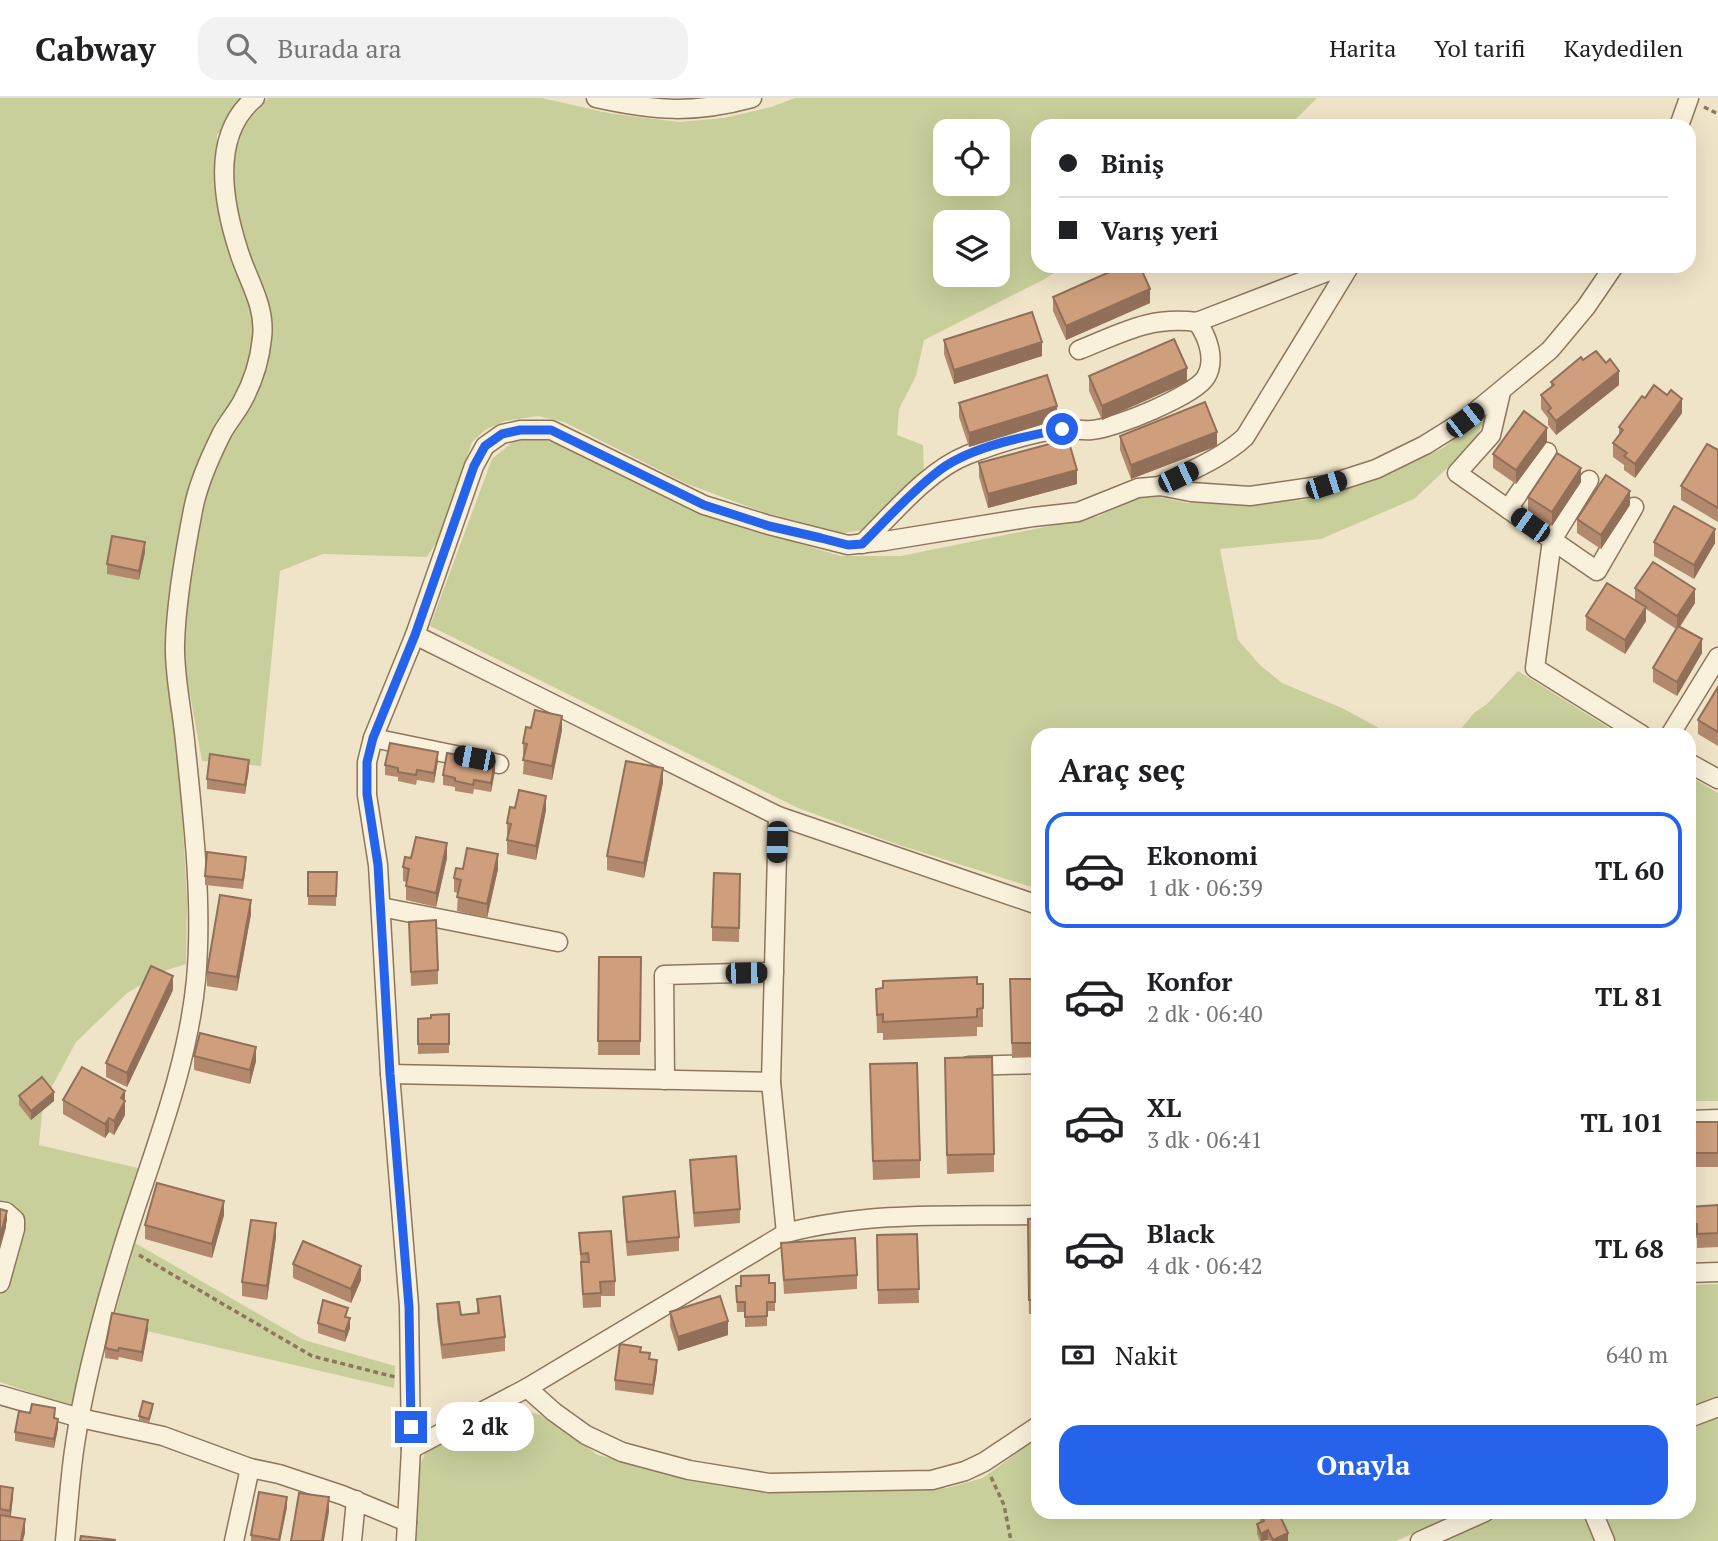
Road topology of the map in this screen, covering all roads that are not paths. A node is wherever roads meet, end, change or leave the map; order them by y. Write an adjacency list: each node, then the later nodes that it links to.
1 (255, 98): 49 (street)
2 (596, 98): 3 (street)
3 (752, 98)
4 (1689, 98): 5 (street)
5 (1682, 119)
6 (1324, 273): 9 (street)
7 (1345, 273): 14 (street)
8 (1609, 273): 11 (street)
9 (1197, 322): 10 (street); 18 (street)
10 (1079, 351)
11 (1501, 392): 14 (street); 16 (street)
12 (1547, 452): 16 (street)
13 (1589, 480): 17 (street)
14 (1160, 486): 18 (street)
15 (1634, 507): 17 (street)
16 (1508, 509): 17 (street)
17 (1552, 540): 21 (street)
18 (862, 544): 19 (street)
19 (415, 635): 23 (street); 27 (street)
20 (1718, 657): 22 (street)
21 (1631, 728)
22 (1674, 728)
23 (373, 738): 24 (street); 29 (street)
24 (499, 764)
25 (1696, 767): 26 (street)
26 (1718, 779)
27 (778, 816): 28 (street); 31 (street)
28 (1031, 903)
29 (381, 907): 30 (street); 34 (street)
30 (558, 943)
31 (774, 972): 35 (street); 36 (street)
32 (1031, 1064): 33 (street)
33 (961, 1066)
34 (390, 1074): 35 (street); 51 (street)
35 (665, 1080): 36 (street)
36 (771, 1082): 41 (street)
37 (1696, 1119): 38 (street)
38 (1718, 1119)
39 (0, 1211): 44 (street)
40 (1031, 1215): 41 (street)
41 (786, 1233): 45 (street)
42 (1718, 1272): 43 (street)
43 (1696, 1273)
44 (0, 1283)
45 (527, 1388): 50 (street); 51 (street)
46 (0, 1395): 49 (street)
47 (1718, 1407): 48 (street)
48 (1696, 1415)
49 (80, 1418): 52 (street); 57 (street)
50 (1031, 1431)
51 (411, 1450): 56 (street)
52 (250, 1468): 53 (street); 58 (street)
53 (355, 1500): 56 (street); 59 (street)
54 (1469, 1519): 61 (street)
55 (1595, 1519): 62 (street)
56 (407, 1522): 60 (street)
57 (65, 1541)
58 (234, 1541)
59 (352, 1541)
60 (407, 1541)
61 (1420, 1541)
62 (1605, 1541)

